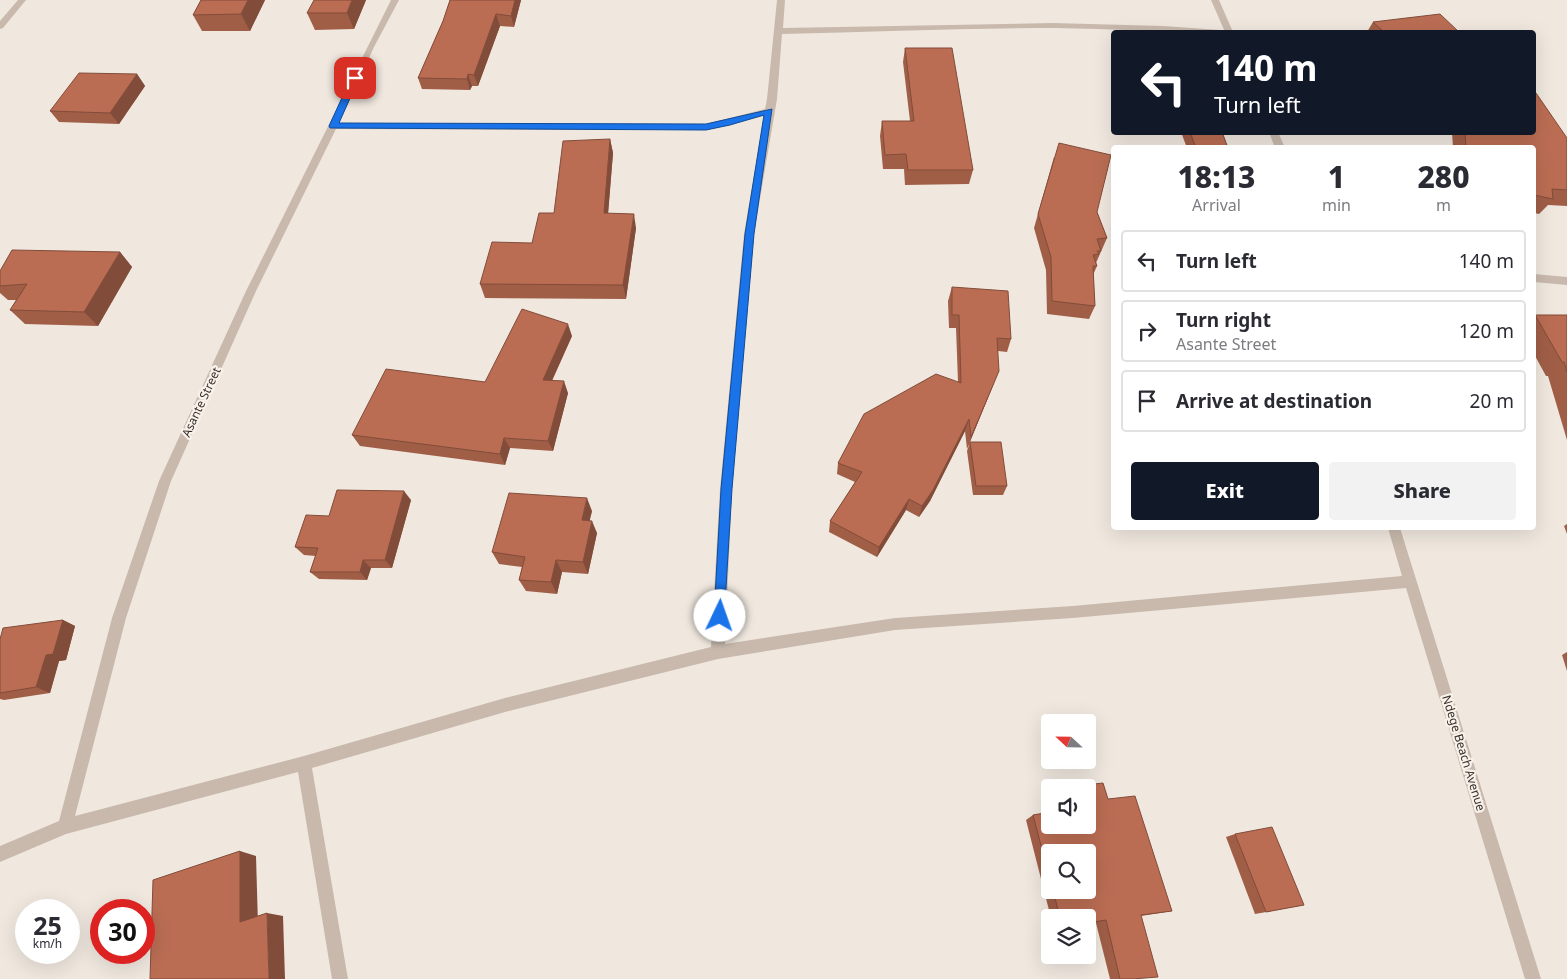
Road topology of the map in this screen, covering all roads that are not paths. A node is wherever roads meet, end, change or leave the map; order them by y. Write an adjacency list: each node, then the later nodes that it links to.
1 (22, 0): 5 (street)
2 (395, 0): 10 (street, Asante Street)
3 (781, 0): 8 (street)
4 (1215, 0): 7 (street)
5 (0, 26)
6 (1192, 30): 8 (street)
7 (1228, 30)
8 (780, 31): 9 (street)
9 (769, 111): 10 (street); 15 (street)
10 (334, 126): 17 (street, Asante Street)
11 (1536, 278): 12 (street)
12 (1567, 281)
13 (1395, 530): 14 (street, Ndege Beach Avenue)
14 (1411, 581): 15 (street); 20 (street, Ndege Beach Avenue)
15 (718, 652): 16 (street)
16 (304, 764): 17 (street); 19 (street)
17 (65, 826): 18 (street)
18 (0, 854)
19 (340, 979)
20 (1534, 979)

